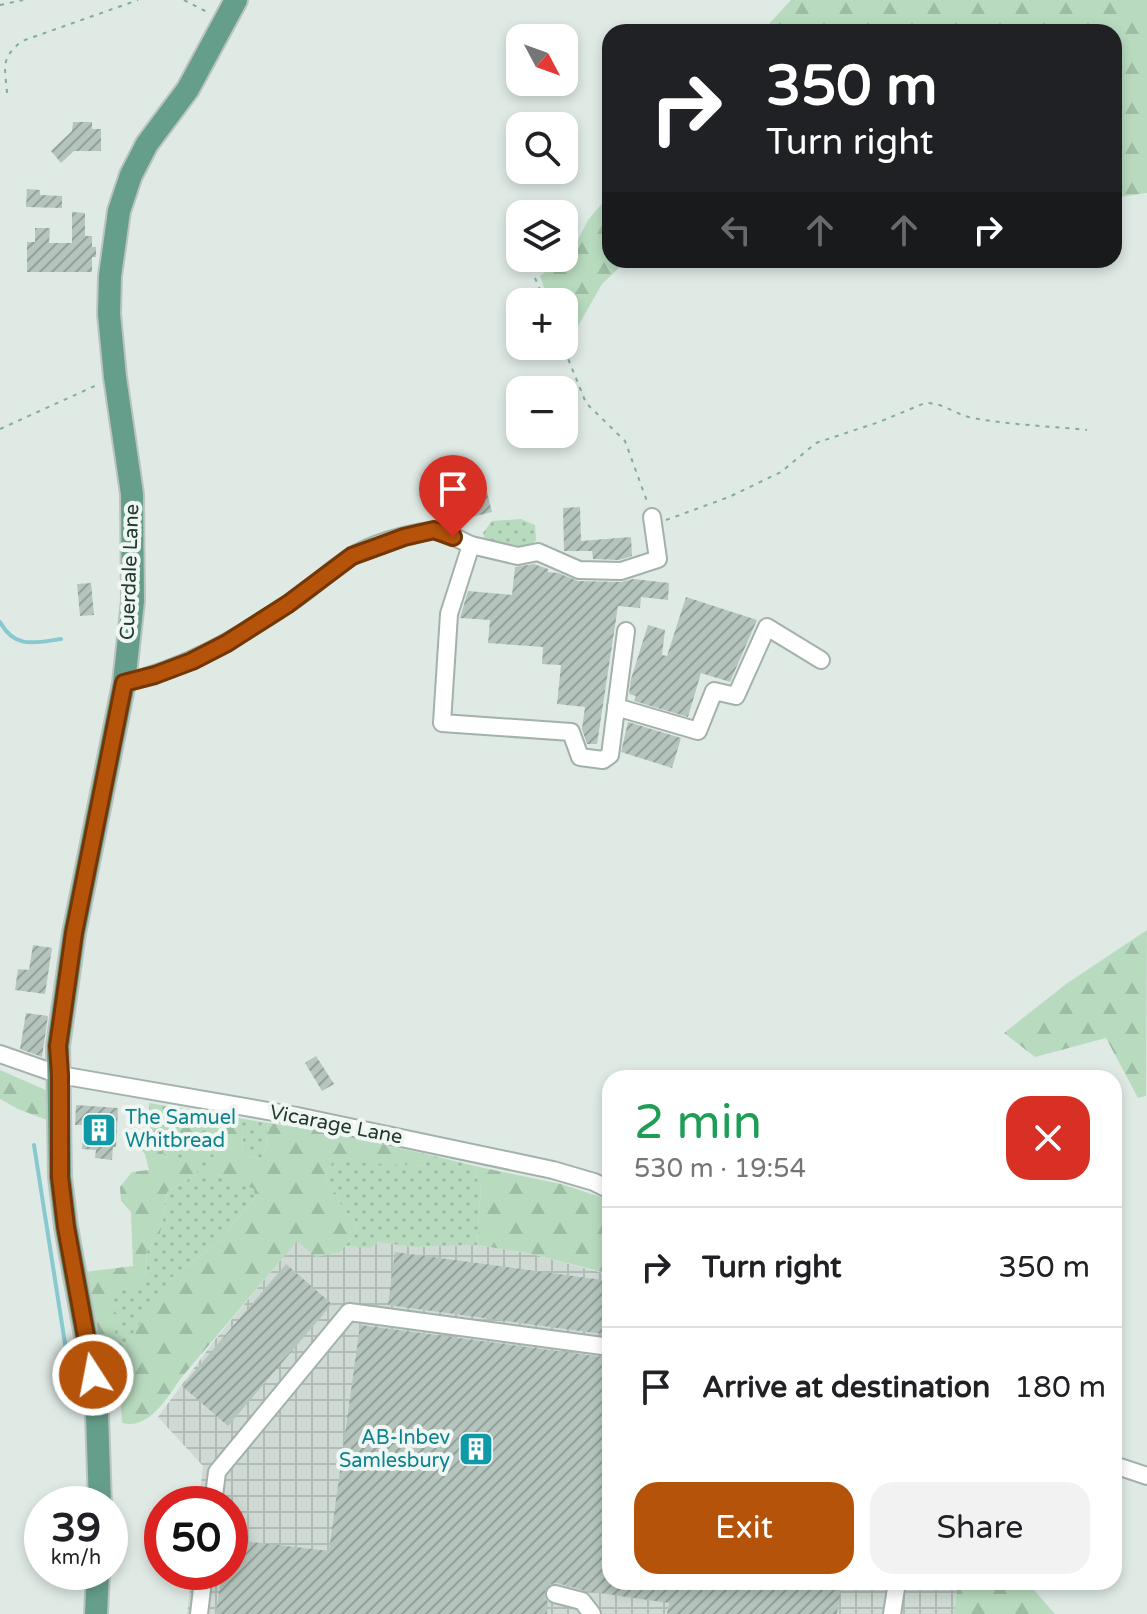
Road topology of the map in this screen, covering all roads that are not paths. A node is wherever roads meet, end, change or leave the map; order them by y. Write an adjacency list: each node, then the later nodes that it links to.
1 (236, 0): 6 (main road, Cuerdale Lane)
2 (657, 520): 3 (street)
3 (471, 545): 6 (street); 7 (street)
4 (626, 631): 7 (street)
5 (821, 660): 7 (street)
6 (124, 683): 9 (main road, Cuerdale Lane)
7 (616, 707)
8 (0, 1054): 9 (street, Vicarage Lane)
9 (60, 1075): 10 (street, Vicarage Lane); 14 (main road, Cuerdale Lane)
10 (602, 1186)
11 (602, 1346): 15 (street)
12 (1122, 1468): 13 (street)
13 (1147, 1476)
14 (99, 1486)
15 (215, 1486)
16 (97, 1590): 20 (main road)
17 (202, 1590): 21 (street)
18 (896, 1590): 23 (street)
19 (555, 1594): 22 (street)
20 (96, 1614)
21 (199, 1614)
22 (592, 1614)
23 (892, 1614)

